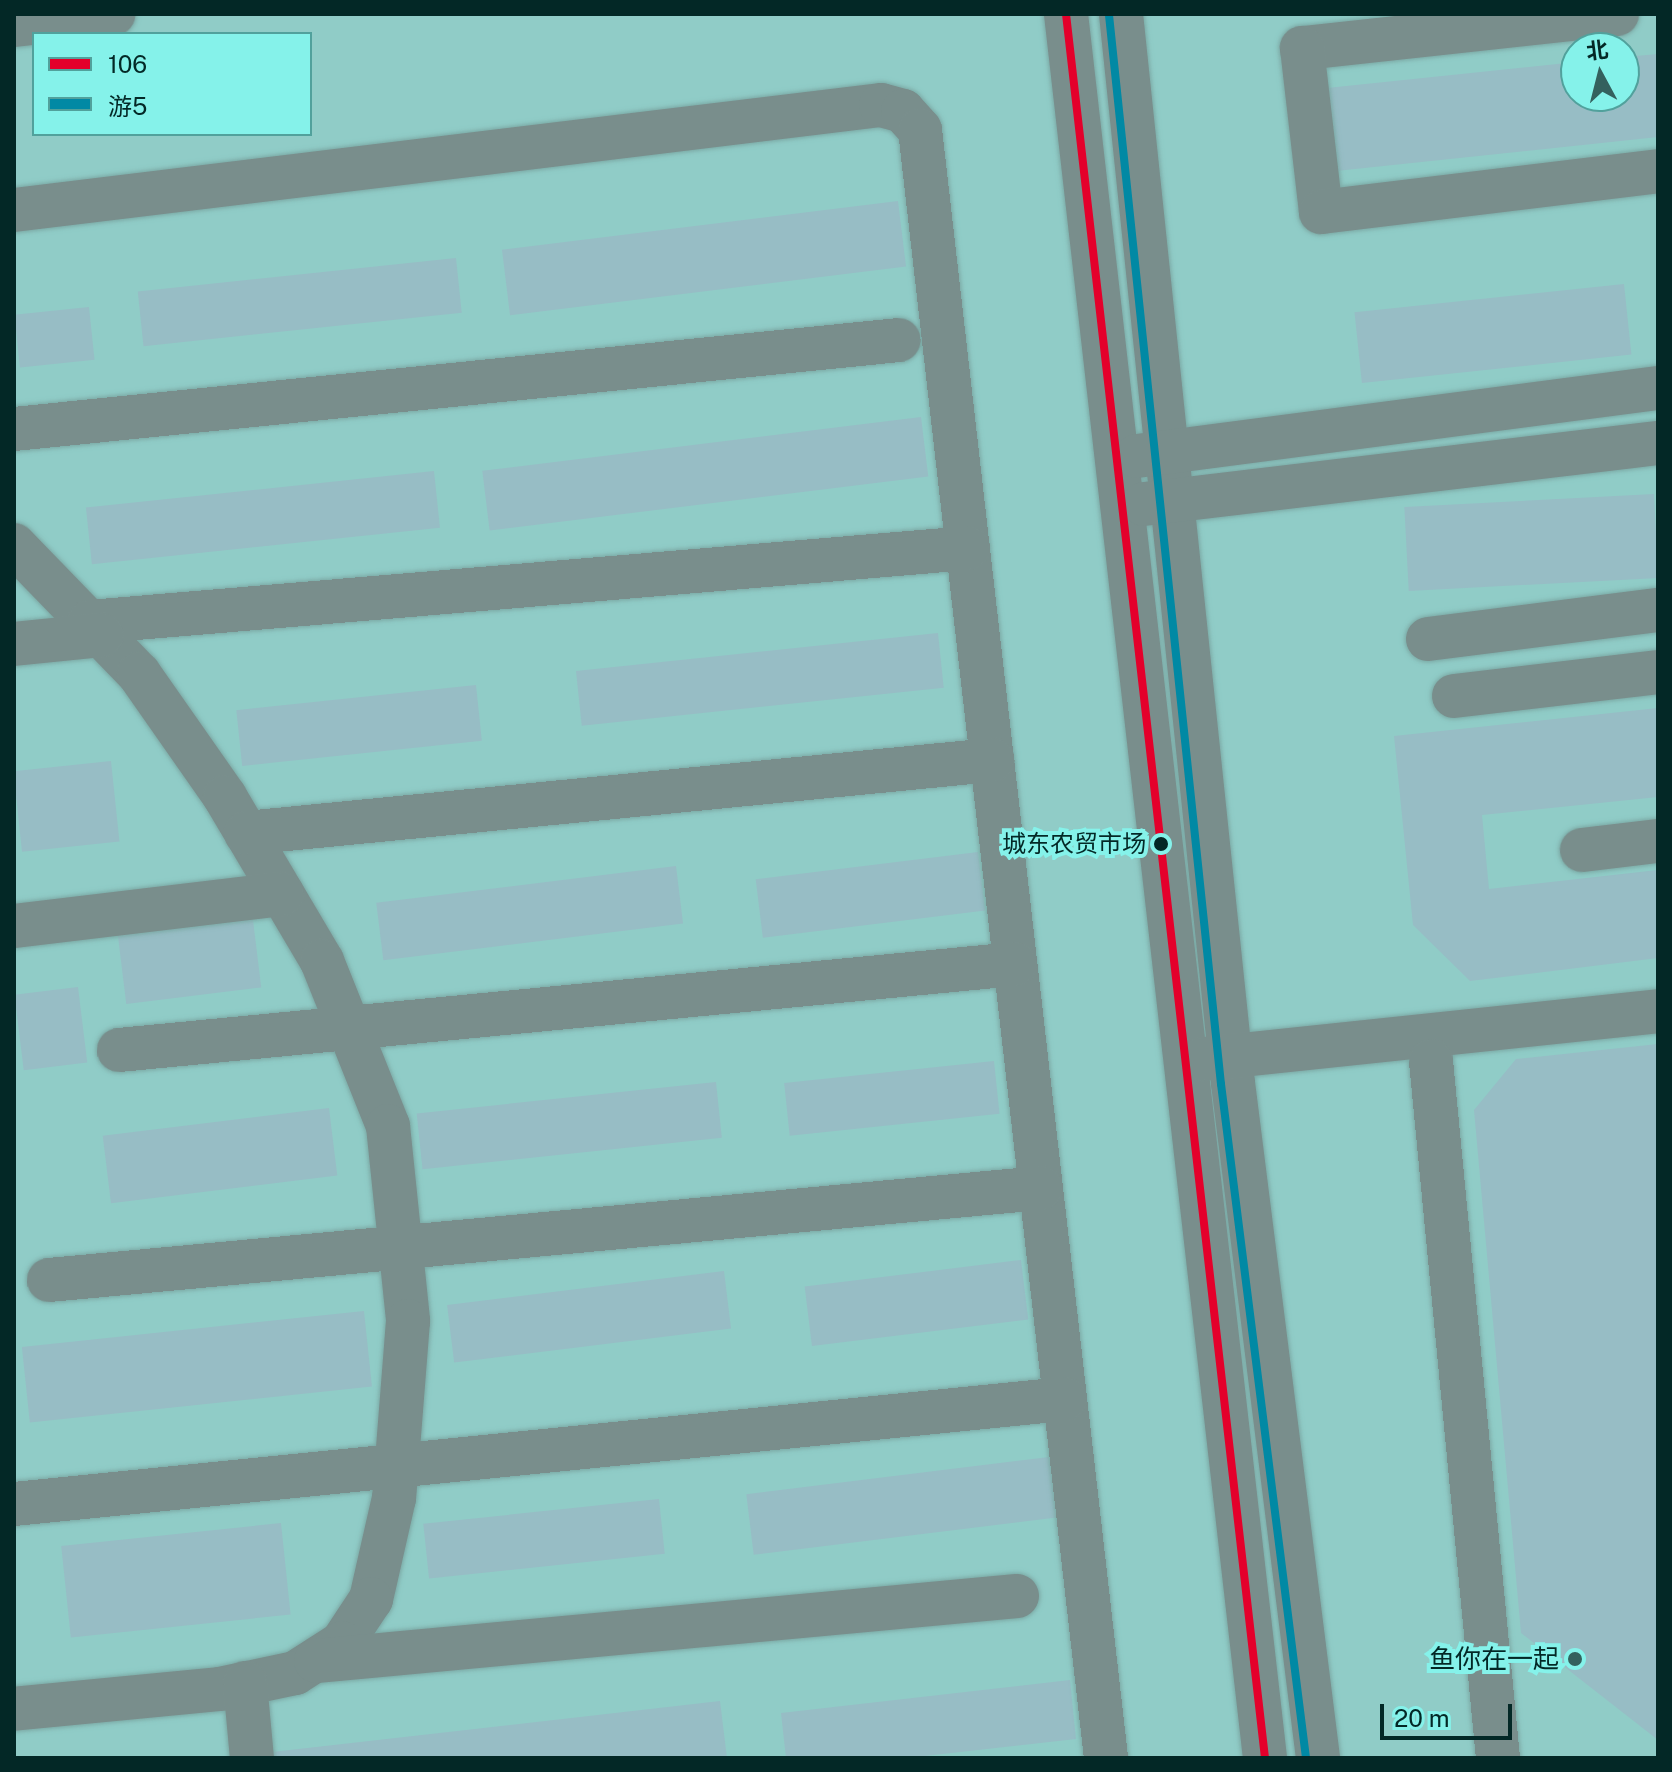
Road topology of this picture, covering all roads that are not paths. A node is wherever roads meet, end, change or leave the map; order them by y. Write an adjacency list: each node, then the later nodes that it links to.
1 (113, 14): 5 (street)
2 (1066, 14): 13 (street)
3 (1121, 14): 12 (street)
4 (1617, 14): 6 (street)
5 (14, 25)
6 (1658, 171)
7 (14, 210): 17 (street)
8 (899, 340): 10 (street)
9 (1658, 388): 12 (street)
10 (14, 429)
11 (1658, 443): 14 (street)
12 (1167, 452): 13 (street); 14 (street)
13 (1117, 459): 15 (street)
14 (1171, 500): 15 (street); 36 (street)
15 (1122, 507): 37 (street)
16 (14, 545): 19 (street)
17 (968, 548): 19 (street); 24 (street)
18 (1658, 610): 20 (street)
19 (95, 628): 21 (street); 25 (street)
20 (1428, 639)
21 (14, 644)
22 (1658, 672): 23 (street)
23 (1454, 696)
24 (992, 760): 25 (street); 30 (street)
25 (246, 833): 28 (street)
26 (1658, 841): 27 (street)
27 (1582, 850)
28 (282, 894): 29 (street); 32 (street)
29 (14, 926)
30 (1015, 964): 32 (street); 38 (street)
31 (1658, 1011): 36 (street)
32 (349, 1028): 34 (street); 39 (street)
33 (1658, 1037): 35 (street)
34 (119, 1050)
35 (1431, 1061): 36 (street); 56 (street)
36 (1231, 1069): 37 (street); 45 (street)
37 (1187, 1074): 46 (street)
38 (1041, 1188): 39 (street); 41 (street)
39 (400, 1248): 40 (street); 42 (street)
40 (49, 1280)
41 (1065, 1399): 42 (street); 51 (street)
42 (397, 1466): 43 (street); 47 (street)
43 (14, 1504)
44 (1017, 1596): 47 (street)
45 (1304, 1651): 54 (street); 55 (street)
46 (1253, 1655): 52 (street); 53 (street)
47 (316, 1661): 48 (street)
48 (245, 1683): 49 (street); 50 (street)
49 (14, 1709)
50 (252, 1758)
51 (1106, 1758)
52 (1246, 1758)
53 (1265, 1758)
54 (1318, 1758)
55 (1342, 1758)
56 (1498, 1758)

